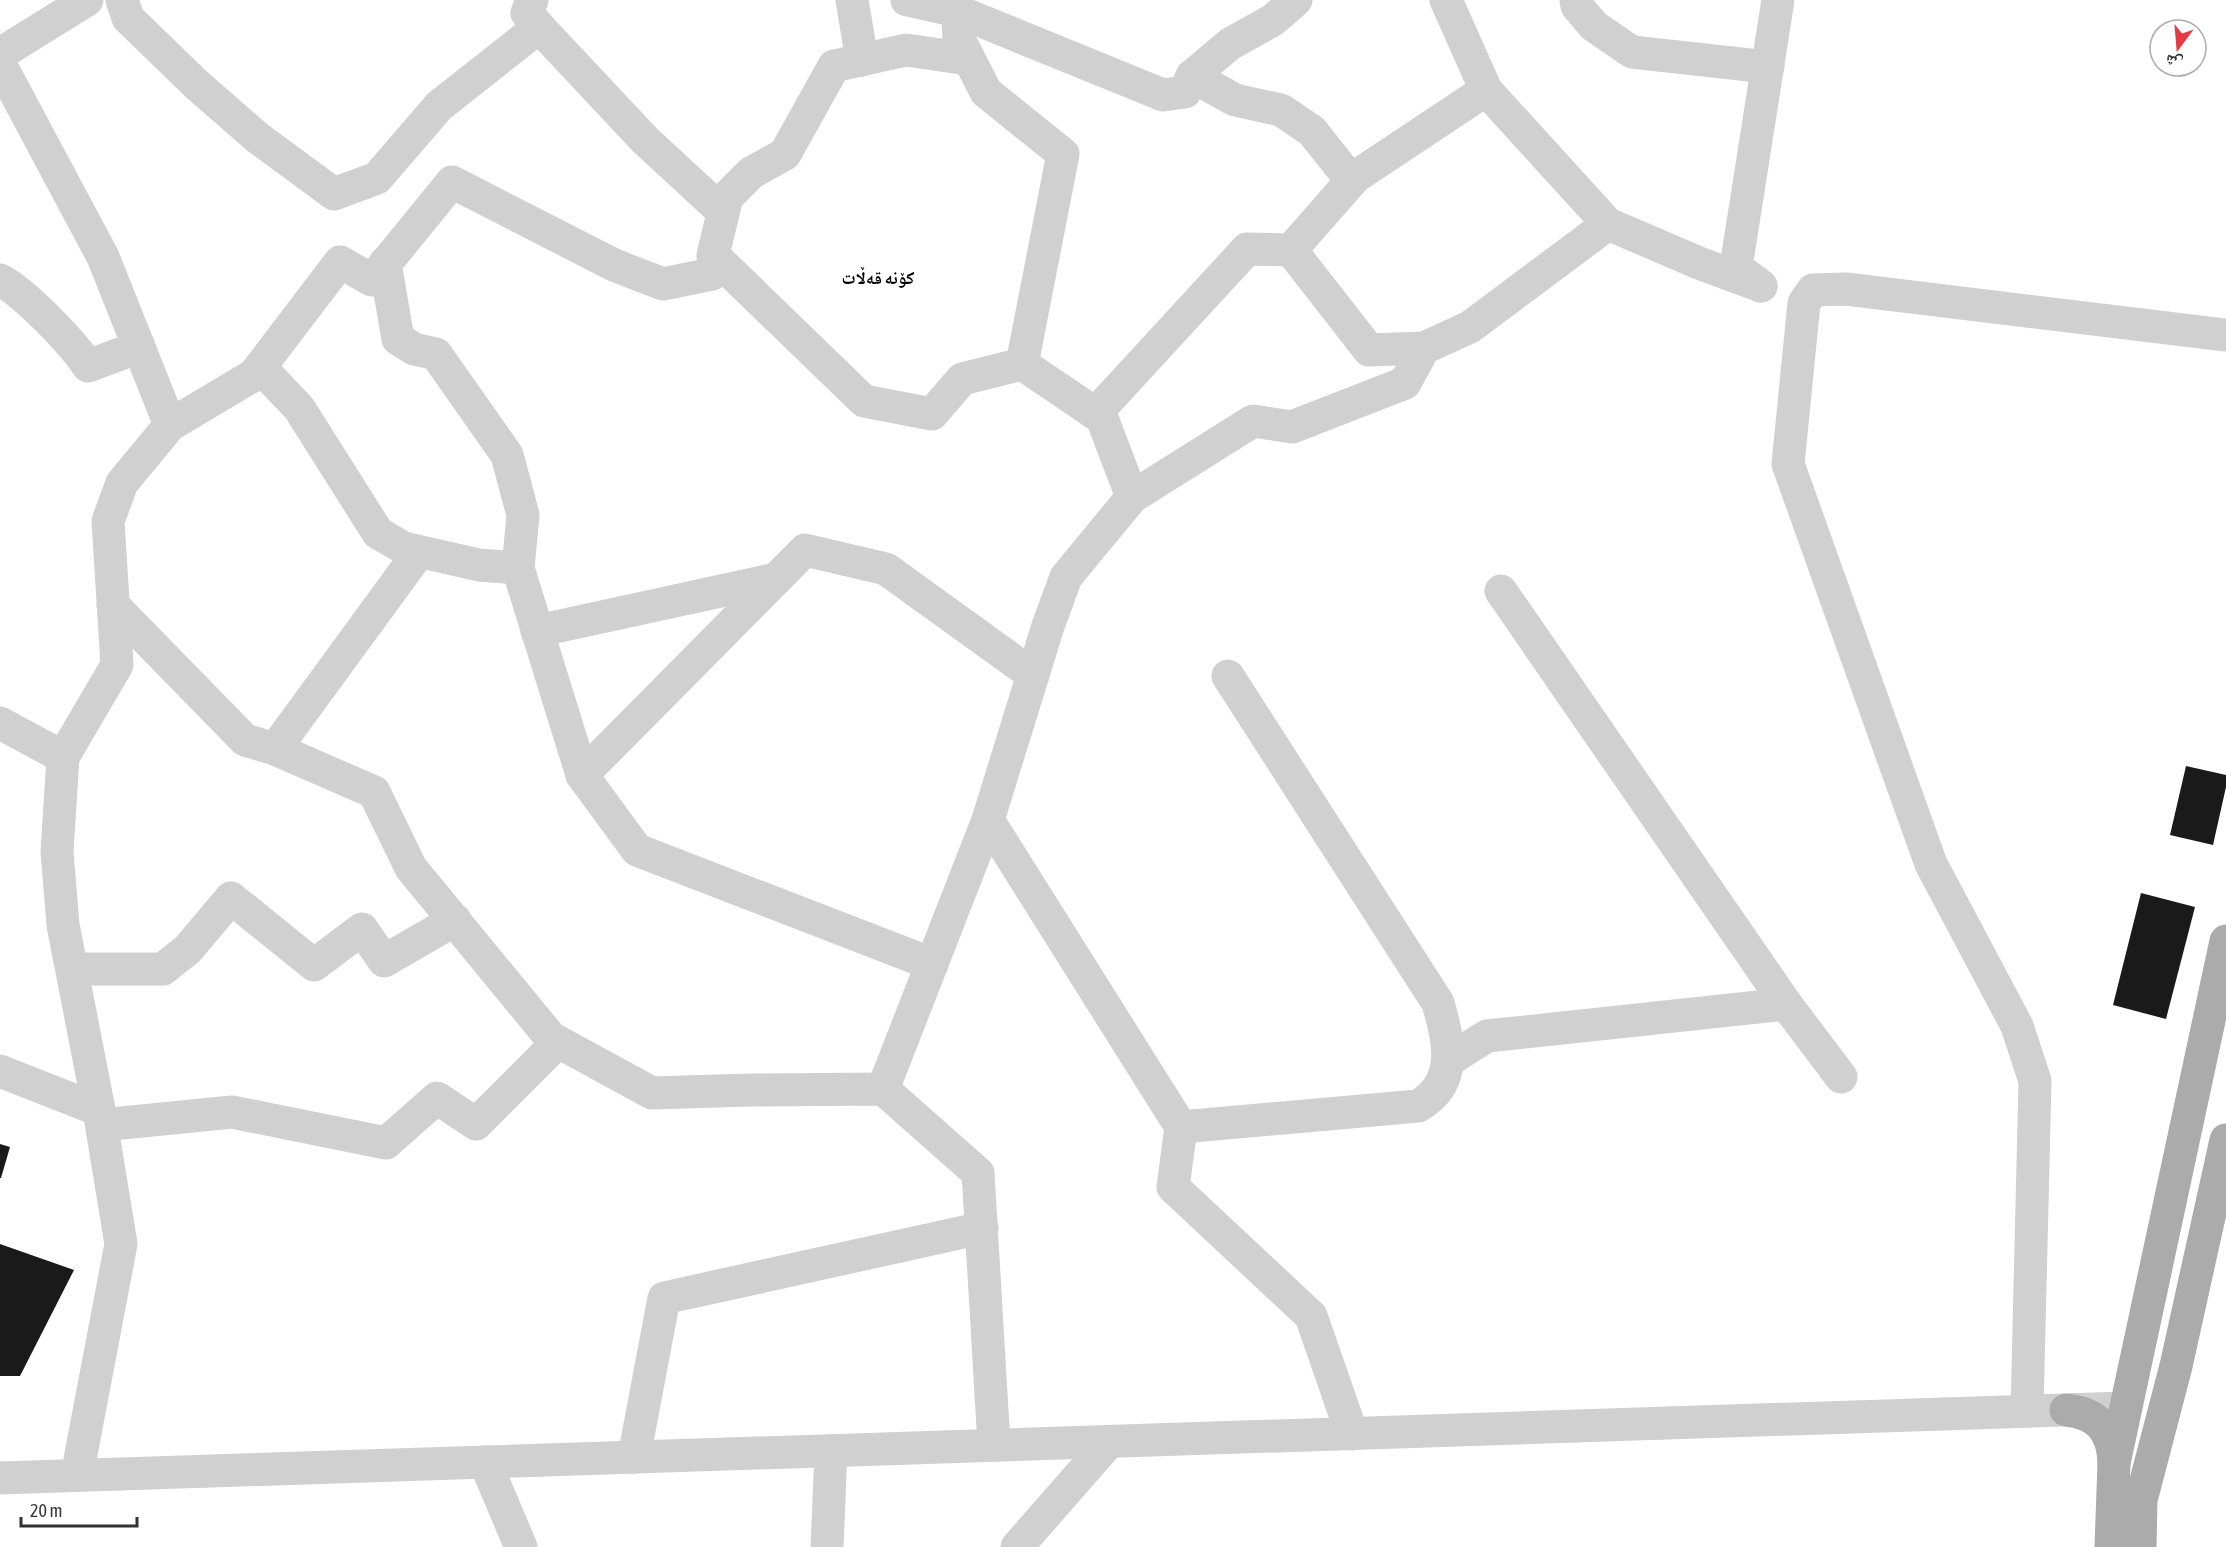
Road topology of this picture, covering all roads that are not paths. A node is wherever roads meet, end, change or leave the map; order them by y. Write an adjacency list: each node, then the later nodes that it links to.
1 (87, 0): 11 (street)
2 (122, 0): 10 (street)
3 (852, 0): 13 (street)
4 (907, 0): 9 (street)
5 (1296, 0): 16 (street)
6 (1446, 0): 17 (street)
7 (1576, 0): 15 (street)
8 (1778, 0): 15 (street)
9 (957, 5): 12 (street); 16 (street)
10 (535, 13): 19 (street)
11 (0, 54)
12 (968, 59): 13 (street); 30 (street)
13 (862, 60): 19 (street)
14 (0, 64): 28 (street)
15 (1767, 67): 25 (street)
16 (1192, 76): 18 (street)
17 (1486, 90): 18 (street); 20 (street)
18 (1356, 177): 21 (street)
19 (723, 212): 23 (street)
20 (1608, 224): 25 (street); 29 (street)
21 (1291, 250): 29 (street); 32 (street)
22 (385, 263): 23 (street); 31 (street); 36 (street)
23 (722, 264): 30 (street)
24 (0, 280): 28 (street)
25 (1761, 286): 26 (street)
26 (1804, 303): 27 (street); 66 (street)
27 (2226, 335)
28 (139, 347): 33 (street)
29 (1424, 348): 34 (street)
30 (1022, 364): 32 (street)
31 (260, 367): 33 (street); 35 (street)
32 (1096, 413): 34 (street)
33 (170, 425): 39 (street)
34 (1132, 497): 41 (street)
35 (419, 552): 36 (street); 44 (street)
36 (518, 568): 40 (street)
37 (776, 579): 40 (street); 41 (street); 46 (street)
38 (1501, 591): 52 (street)
39 (113, 604): 44 (street); 45 (street)
40 (537, 631): 46 (street)
41 (1033, 675): 47 (street)
42 (1228, 676): 54 (street)
43 (0, 723): 45 (street)
44 (275, 749): 48 (street)
45 (63, 757): 51 (street)
46 (582, 775): 50 (street)
47 (988, 820): 50 (street); 59 (street)
48 (455, 920): 51 (street); 53 (street)
49 (2226, 941): 62 (main road)
50 (932, 964): 57 (street)
51 (72, 969): 58 (street)
52 (1786, 1004): 54 (street); 56 (street)
53 (558, 1042): 57 (street); 58 (street)
54 (1449, 1060): 59 (street)
55 (0, 1071): 58 (street)
56 (1841, 1077)
57 (883, 1089): 61 (street)
58 (100, 1117): 75 (street)
59 (1181, 1127): 67 (street)
60 (2226, 1140): 63 (main road)
61 (982, 1228): 69 (street); 71 (street)
62 (2134, 1365): 64 (main road); 65 (main road)
63 (2176, 1366): 64 (main road); 74 (main road)
64 (2125, 1408): 65 (street); 73 (main road); 74 (main road)
65 (2076, 1410): 66 (street); 73 (main road)
66 (2027, 1411): 67 (street)
67 (1352, 1434): 68 (street)
68 (1109, 1442): 69 (street); 79 (street)
69 (994, 1445): 70 (street)
70 (831, 1451): 71 (street); 78 (street)
71 (634, 1457): 72 (street)
72 (485, 1462): 75 (street); 77 (street)
73 (2114, 1463): 80 (main road)
74 (2147, 1472): 81 (main road)
75 (77, 1475): 76 (street)
76 (0, 1478)
77 (521, 1547)
78 (827, 1547)
79 (1017, 1547)
80 (2111, 1547)
81 (2140, 1547)

